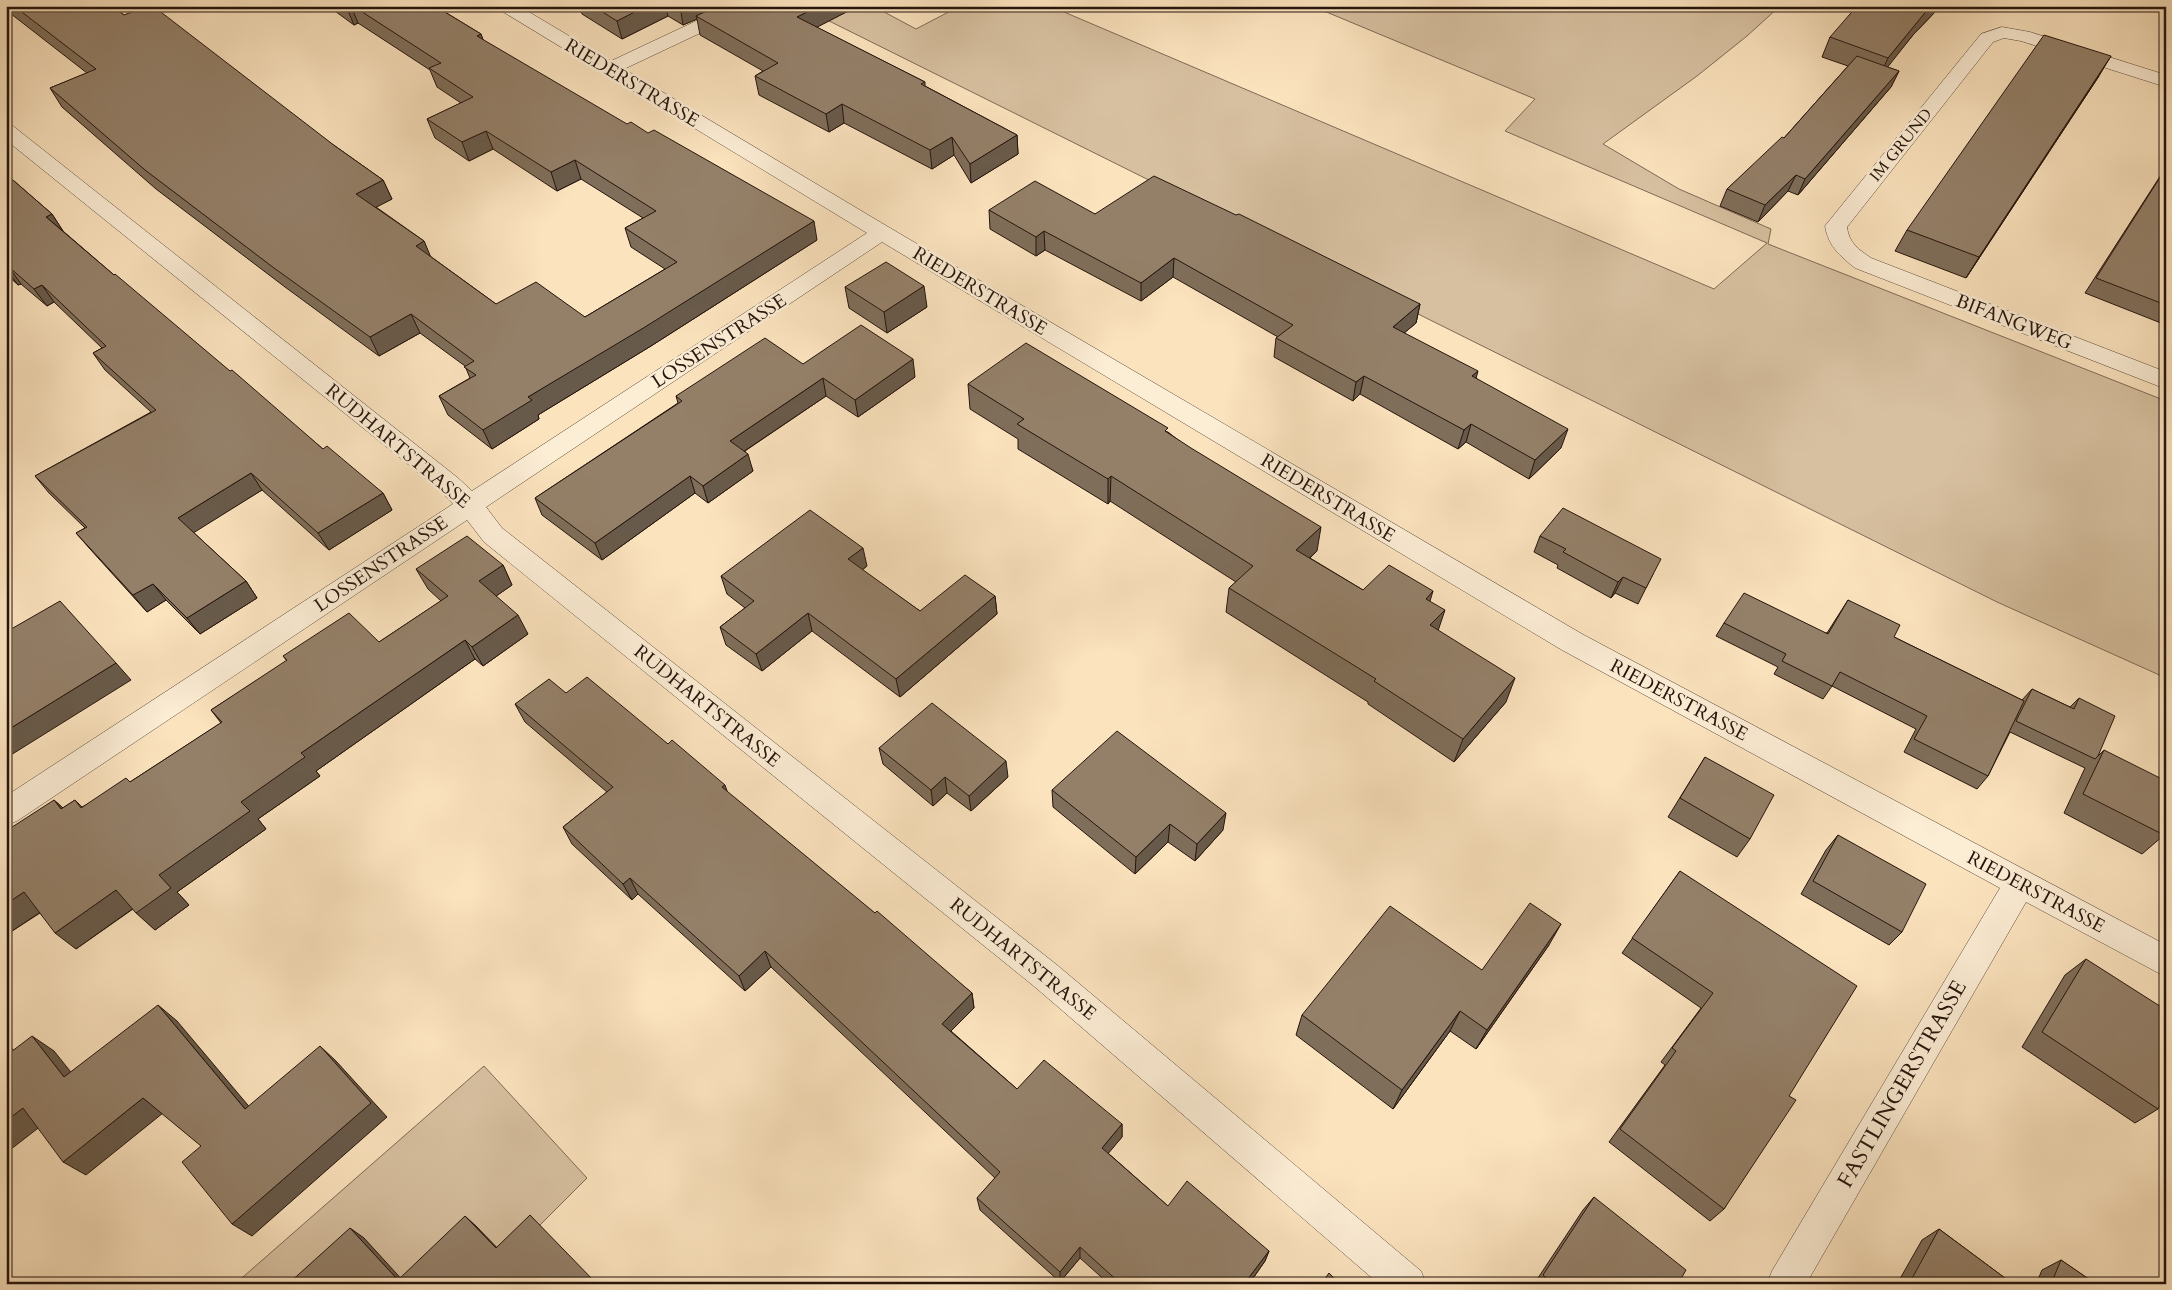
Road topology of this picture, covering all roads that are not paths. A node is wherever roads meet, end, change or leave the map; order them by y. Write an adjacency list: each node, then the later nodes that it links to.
1 (506, 6): 3 (street, RIEDERSTRASSE)
2 (743, 6): 3 (street)
3 (610, 69): 6 (street, RIEDERSTRASSE)
4 (2166, 81): 7 (street, IM GRUND)
5 (6, 130): 9 (street, RUDHARTSTRASSE)
6 (882, 233): 9 (street, LOSSENSTRASSE); 11 (street, RIEDERSTRASSE)
7 (1863, 263): 8 (street, BIFANGWEG)
8 (2166, 380)
9 (470, 505): 10 (street, LOSSENSTRASSE); 13 (street, RUDHARTSTRASSE)
10 (6, 812)
11 (2020, 883): 12 (street, RIEDERSTRASSE); 14 (street, FASTLINGERSTRASSE)
12 (2166, 962)
13 (1408, 1284)
14 (1784, 1284)

